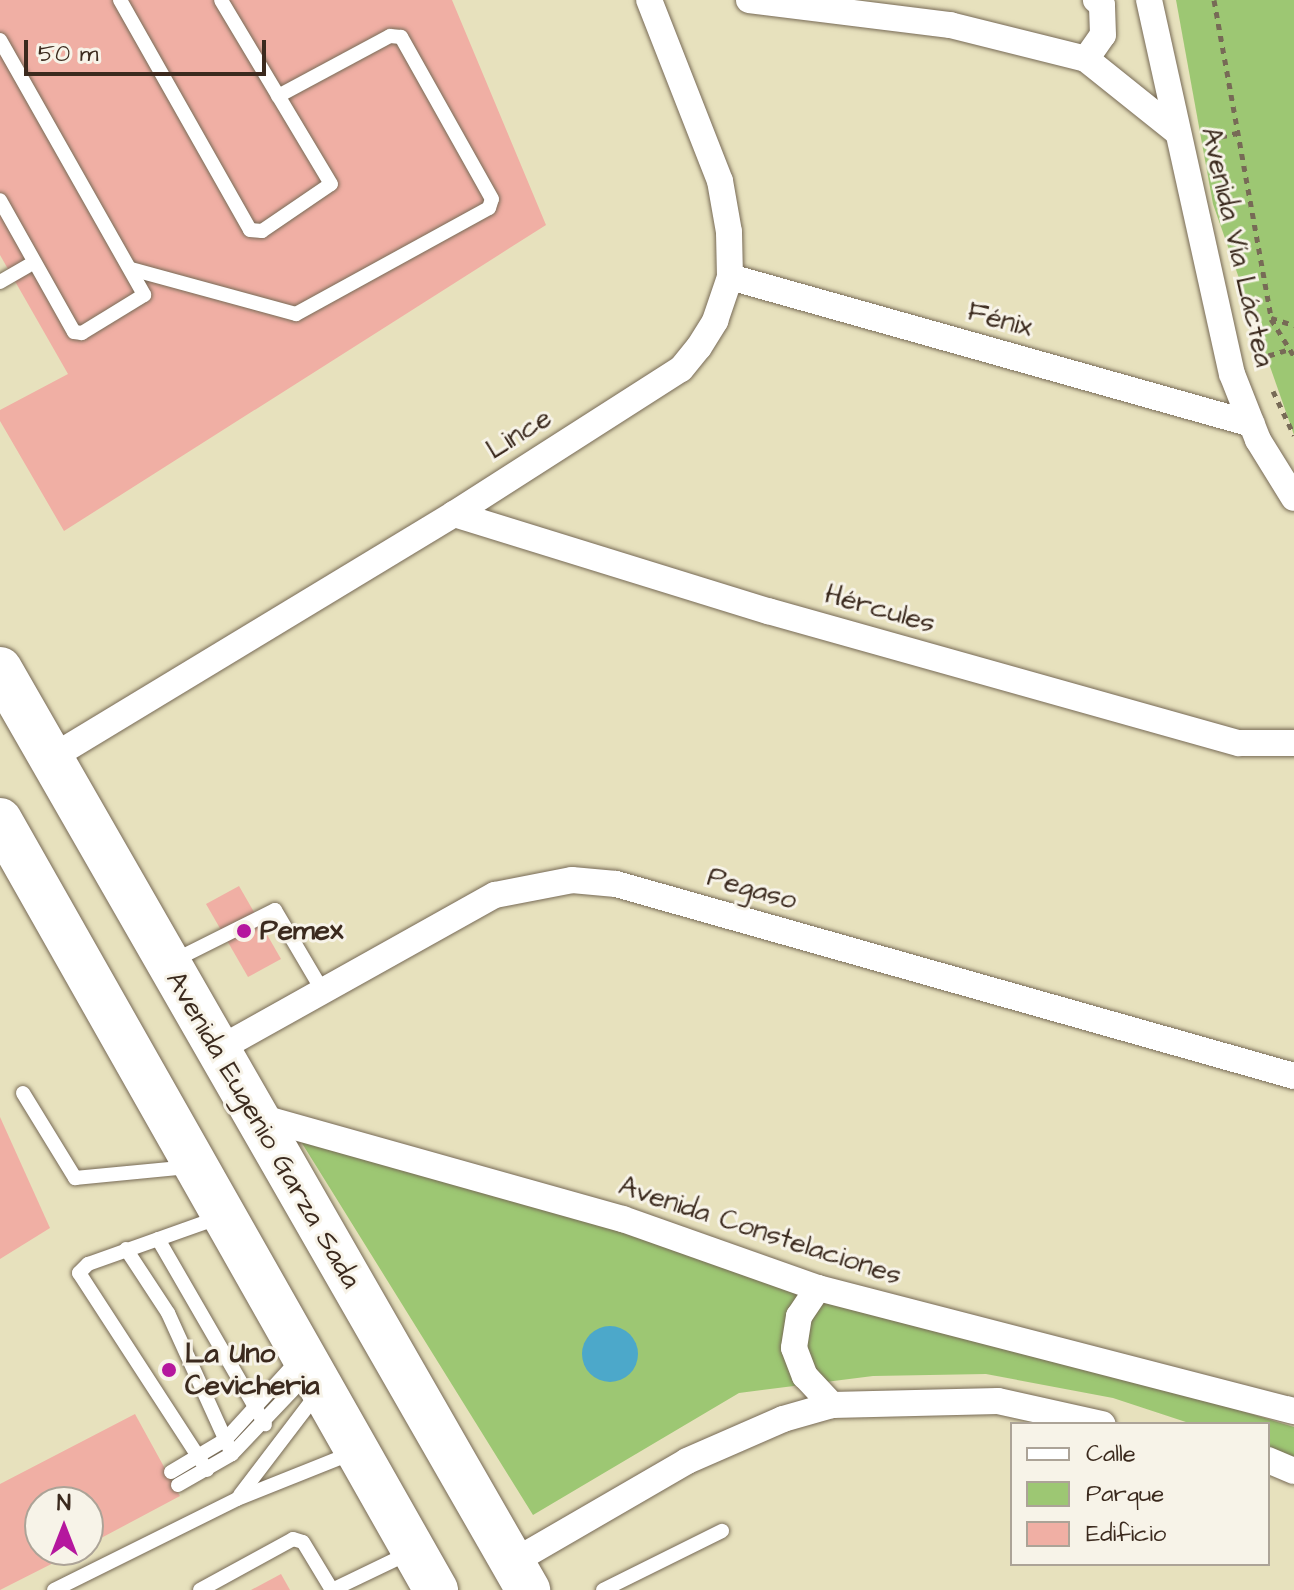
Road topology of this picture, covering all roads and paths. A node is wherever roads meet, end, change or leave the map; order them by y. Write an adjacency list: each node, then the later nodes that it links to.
1 (120, 0): 11 (lane)
2 (221, 0): 11 (lane)
3 (649, 0): 16 (street, Lince)
4 (749, 0): 8 (street)
5 (1096, 0): 10 (street)
6 (1149, 0): 12 (street, Avenida Vía Láctea)
7 (1214, 0): 18 (path)
8 (798, 3): 10 (street)
9 (0, 40): 15 (lane)
10 (1086, 59): 12 (street)
11 (278, 96): 15 (lane)
12 (1177, 132): 21 (street, Avenida Vía Láctea)
13 (0, 200): 15 (lane)
14 (28, 266): 17 (lane)
15 (131, 269)
16 (730, 277): 21 (street, Fénix); 23 (street, Lince)
17 (0, 282)
18 (1271, 318): 19 (path); 20 (path)
19 (1294, 325)
20 (1294, 356)
21 (1252, 424): 22 (street, Avenida Vía Láctea)
22 (1294, 498)
23 (454, 514): 25 (street, Hércules); 26 (street, Lince)
24 (0, 669): 26 (highway, Avenida Eugenio Garza Sada)
25 (1294, 743)
26 (51, 758): 29 (highway, Avenida Eugenio Garza Sada)
27 (0, 820): 28 (highway)
28 (13, 873): 35 (highway)
29 (166, 965): 30 (lane); 31 (highway, Avenida Eugenio Garza Sada)
30 (321, 988): 31 (street, Pegaso); 32 (street, Pegaso)
31 (219, 1049): 34 (highway, Avenida Eugenio Garza Sada)
32 (1294, 1076)
33 (23, 1093): 35 (lane)
34 (256, 1116): 39 (street, Avenida Constelaciones); 55 (highway, Avenida Eugenio Garza Sada)
35 (196, 1166): 36 (highway)
36 (224, 1216): 37 (lane); 40 (highway)
37 (158, 1239): 38 (lane); 42 (lane)
38 (126, 1249): 46 (lane); 49 (lane)
39 (818, 1288): 41 (street); 43 (street, Avenida Constelaciones)
40 (310, 1373): 42 (lane); 45 (lane); 47 (highway); 52 (lane)
41 (832, 1405): 44 (street); 55 (street)
42 (254, 1411): 45 (lane); 46 (lane)
43 (1294, 1411)
44 (1093, 1422)
45 (265, 1424): 46 (lane)
46 (229, 1447): 49 (lane)
47 (356, 1451): 52 (lane); 54 (highway)
48 (1270, 1461): 50 (street)
49 (203, 1464): 51 (lane)
50 (1294, 1471)
51 (174, 1479)
52 (237, 1499): 57 (lane)
53 (722, 1531): 56 (lane)
54 (413, 1550): 59 (lane); 60 (highway)
55 (520, 1576)
56 (613, 1588)
57 (54, 1590)
58 (200, 1590): 59 (lane)
59 (332, 1590)
60 (436, 1590)

